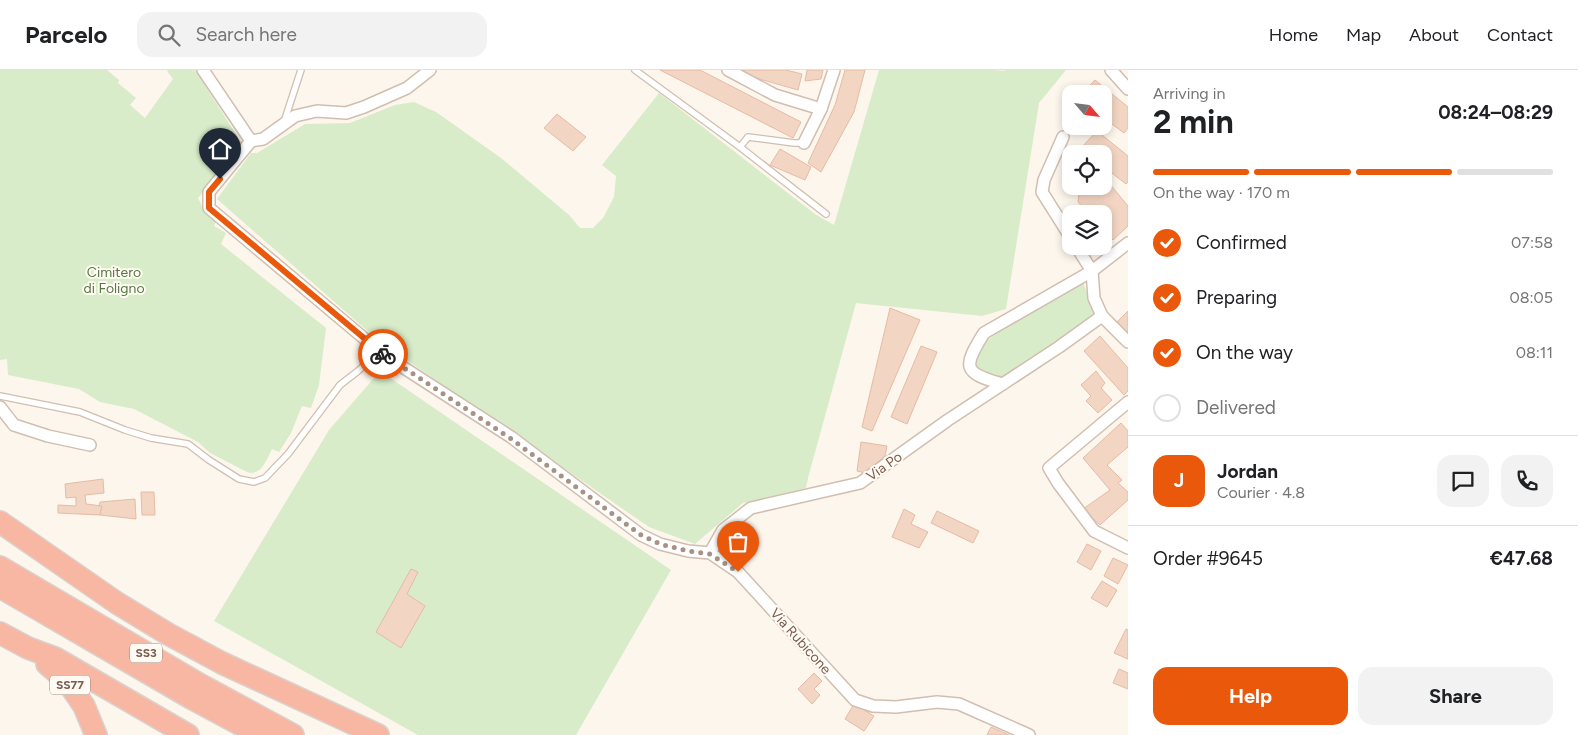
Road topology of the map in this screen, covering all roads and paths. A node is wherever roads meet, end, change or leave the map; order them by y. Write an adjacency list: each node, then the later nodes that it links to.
1 (203, 70): 12 (street)
2 (301, 70): 10 (lane)
3 (430, 70): 10 (street)
4 (635, 70): 14 (lane)
5 (728, 70): 9 (street)
6 (834, 70): 9 (street)
7 (1112, 70): 8 (street)
8 (1126, 82)
9 (821, 109): 13 (street)
10 (282, 126): 12 (street)
11 (1063, 137): 16 (street)
12 (251, 141): 22 (street, Via Rubicone)
13 (804, 143): 14 (lane)
14 (740, 147): 15 (lane)
15 (826, 214)
16 (1062, 224)
17 (1128, 243): 19 (street)
18 (1082, 255): 19 (street)
19 (1092, 271): 20 (street); 23 (street)
20 (1102, 316): 21 (street); 23 (street, Via Po)
21 (1128, 342)
22 (380, 351): 24 (lane); 30 (street, Via Rubicone)
23 (1002, 384): 30 (street, Via Po)
24 (0, 396)
25 (1128, 402): 29 (street)
26 (0, 406): 27 (street)
27 (90, 446)
28 (0, 522): 39 (highway)
29 (1128, 548)
30 (710, 554): 40 (street, Via Rubicone)
31 (0, 567): 38 (highway, SS3)
32 (0, 587): 37 (highway, SS3)
33 (0, 633): 34 (highway)
34 (28, 648): 35 (highway, SS77); 36 (highway)
35 (96, 735)
36 (188, 735)
37 (260, 735)
38 (293, 735)
39 (378, 735)
40 (1029, 735)

